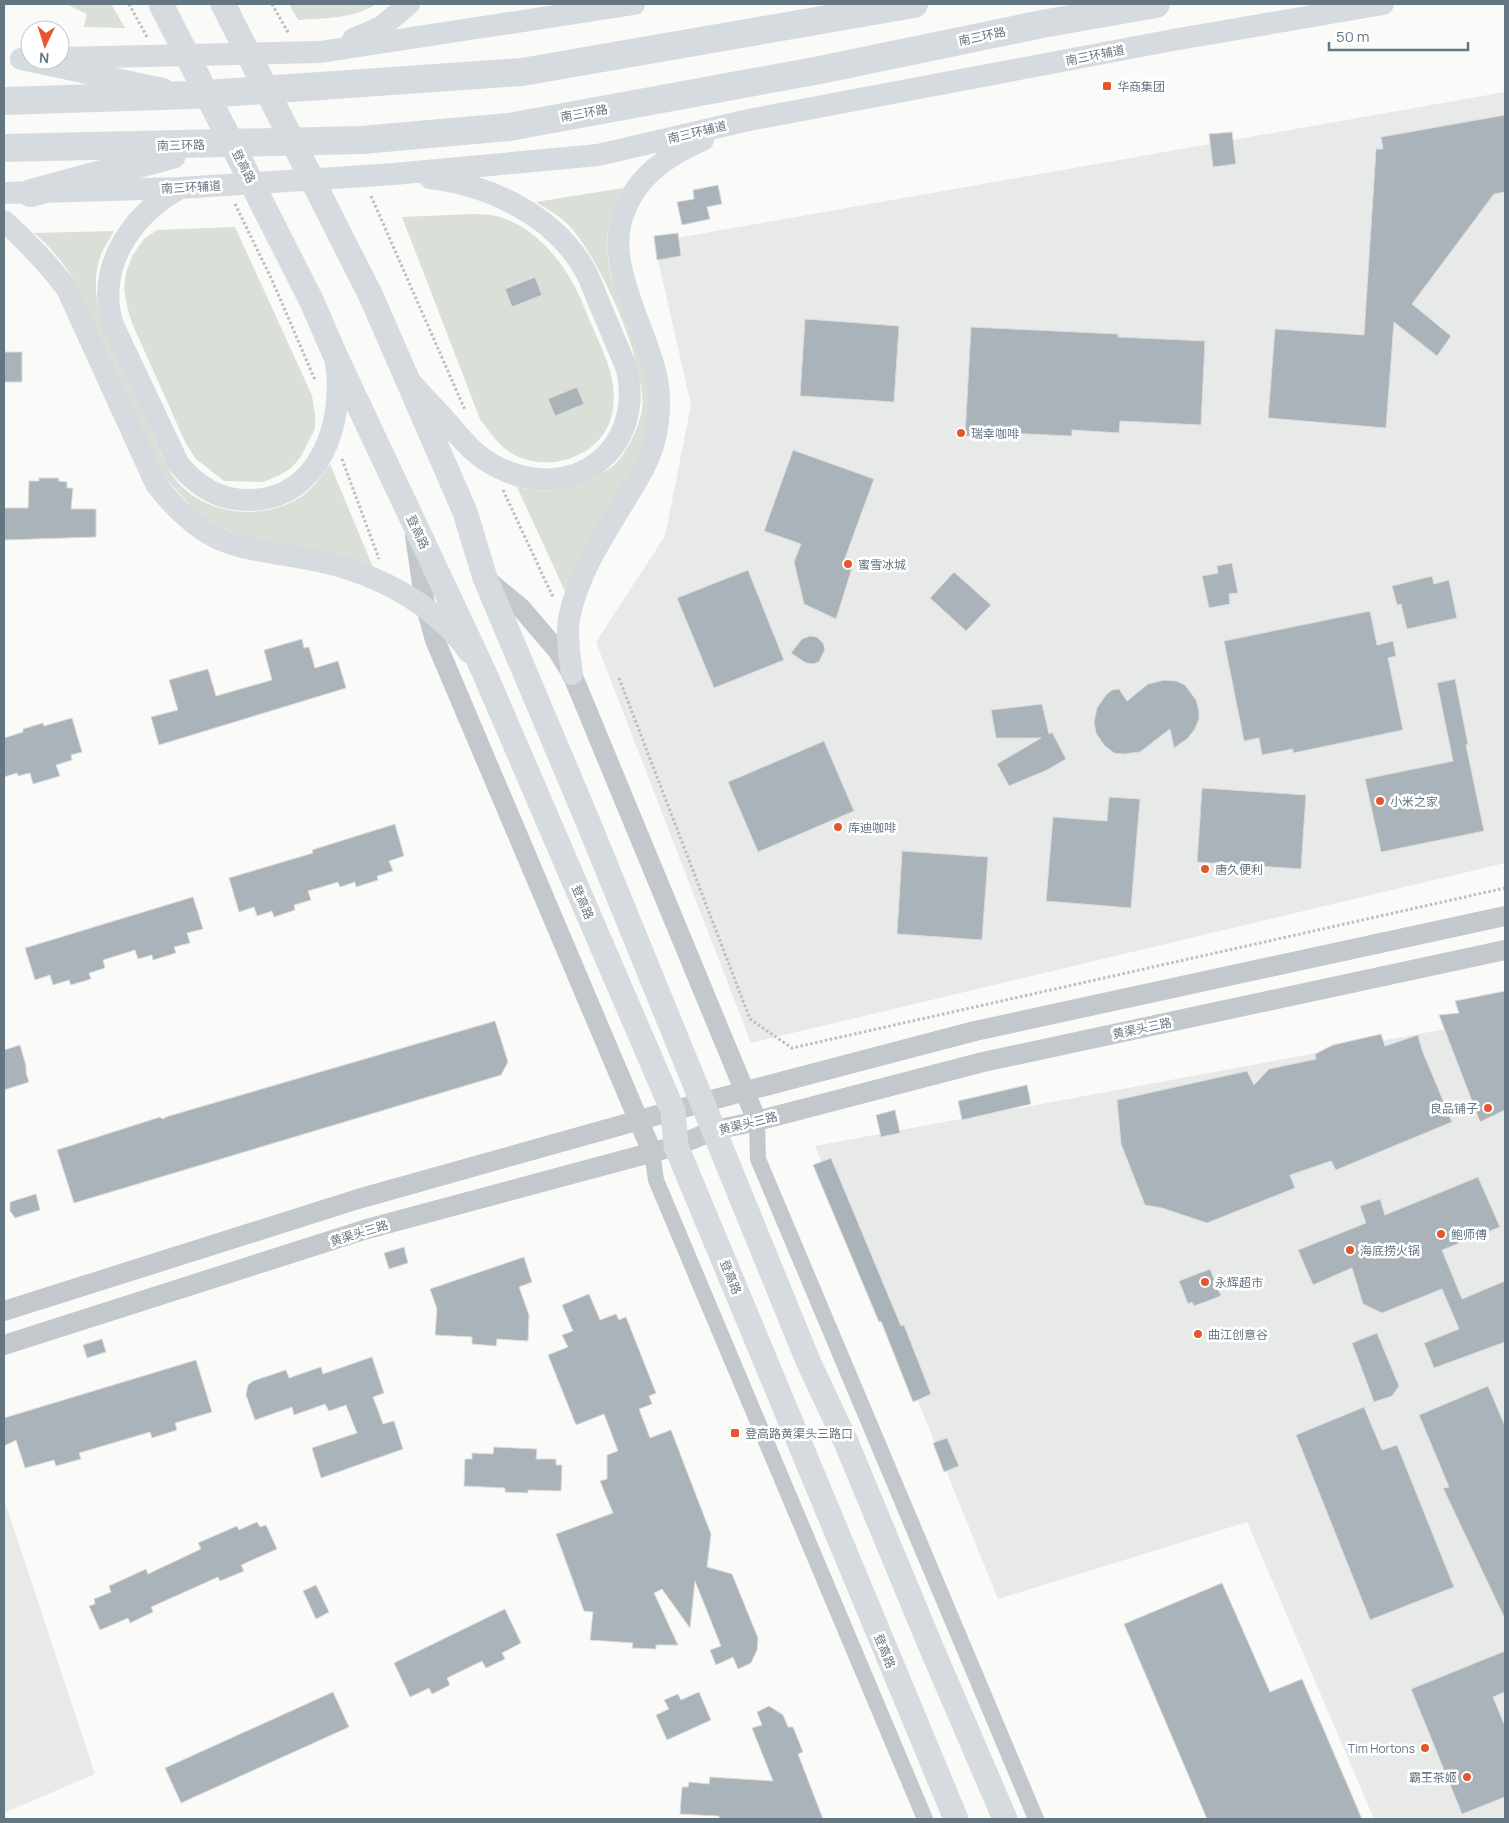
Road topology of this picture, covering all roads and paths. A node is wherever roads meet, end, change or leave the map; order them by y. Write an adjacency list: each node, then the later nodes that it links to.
1 (162, 4): 23 (main road, 登高路)
2 (223, 4): 24 (main road)
3 (409, 4): 10 (main road)
4 (568, 4): 9 (main road)
5 (634, 4): 9 (main road)
6 (914, 4): 13 (highway)
7 (1156, 4): 16 (highway, 南三环路)
8 (1383, 4): 15 (main road, 南三环辅道)
9 (590, 11): 10 (main road)
10 (320, 52): 12 (main road)
11 (18, 58): 13 (main road)
12 (70, 58)
13 (191, 95): 14 (highway)
14 (4, 101)
15 (749, 120): 18 (main road, 南三环辅道); 29 (main road)
16 (214, 144): 17 (highway, 南三环路); 20 (highway)
17 (4, 148)
18 (394, 174): 19 (main road, 南三环辅道); 24 (main road)
19 (180, 188): 20 (main road, 南三环辅道); 23 (main road)
20 (31, 193): 21 (main road, 南三环辅道)
21 (4, 194)
22 (4, 221): 27 (main road)
23 (335, 355): 25 (main road, 登高路)
24 (406, 377): 26 (main road)
25 (412, 519): 27 (street); 28 (main road, 登高路)
26 (485, 578): 29 (street); 35 (main road)
27 (426, 609): 28 (main road); 37 (street)
28 (484, 672): 36 (main road, 登高路)
29 (572, 674): 34 (street)
30 (619, 678): 31 (path)
31 (1505, 888)
32 (1505, 916): 34 (street)
33 (1505, 950): 38 (street, 黄渠头三路)
34 (745, 1092): 35 (street); 38 (street)
35 (704, 1102): 36 (street); 39 (main road)
36 (672, 1111): 37 (street); 40 (main road, 登高路)
37 (639, 1120): 41 (street); 42 (street)
38 (758, 1121): 39 (street, 黄渠头三路); 47 (street)
39 (715, 1130): 40 (street, 黄渠头三路); 46 (main road)
40 (676, 1146): 41 (street, 黄渠头三路); 45 (main road, 登高路)
41 (652, 1152): 43 (street, 黄渠头三路); 44 (street)
42 (4, 1311)
43 (4, 1345)
44 (925, 1819)
45 (956, 1819)
46 (1005, 1819)
47 (1036, 1819)

